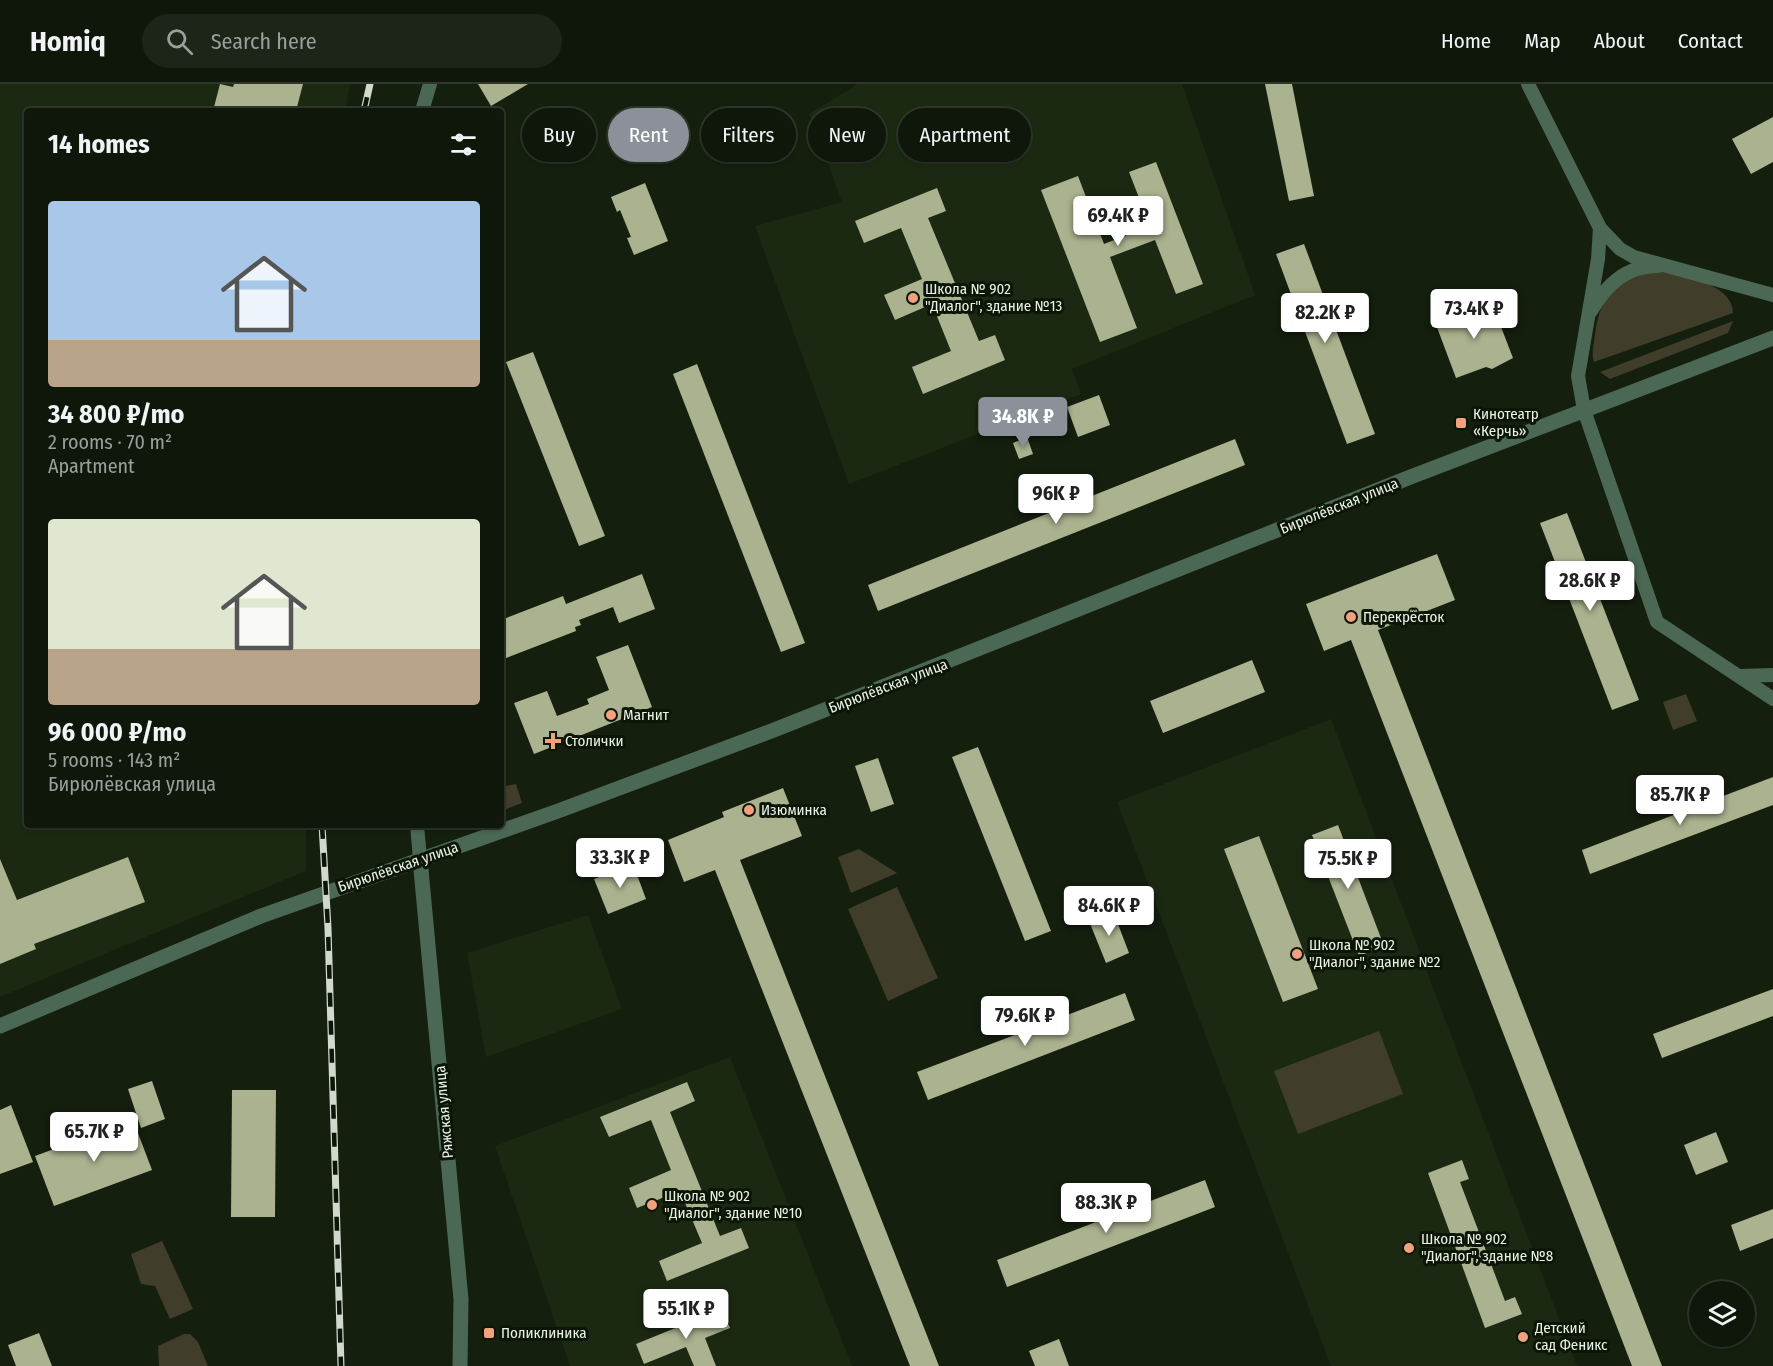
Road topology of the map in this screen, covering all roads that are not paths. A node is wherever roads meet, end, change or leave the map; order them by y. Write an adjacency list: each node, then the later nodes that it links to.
1 (430, 84): 3 (street)
2 (1528, 84): 4 (street)
3 (423, 108)
4 (1600, 228): 5 (street); 7 (street)
5 (1672, 267): 6 (street); 7 (street)
6 (1773, 296)
7 (1587, 318): 9 (street)
8 (1773, 338): 9 (street, Бирюлёвская улица)
9 (1584, 410): 11 (street); 14 (street, Бирюлёвская улица)
10 (1773, 675): 11 (street)
11 (1740, 676): 12 (street)
12 (1773, 699)
13 (417, 828): 14 (street)
14 (420, 859): 15 (street, Бирюлёвская улица); 16 (street, Ряжская улица)
15 (0, 1026)
16 (460, 1366)

